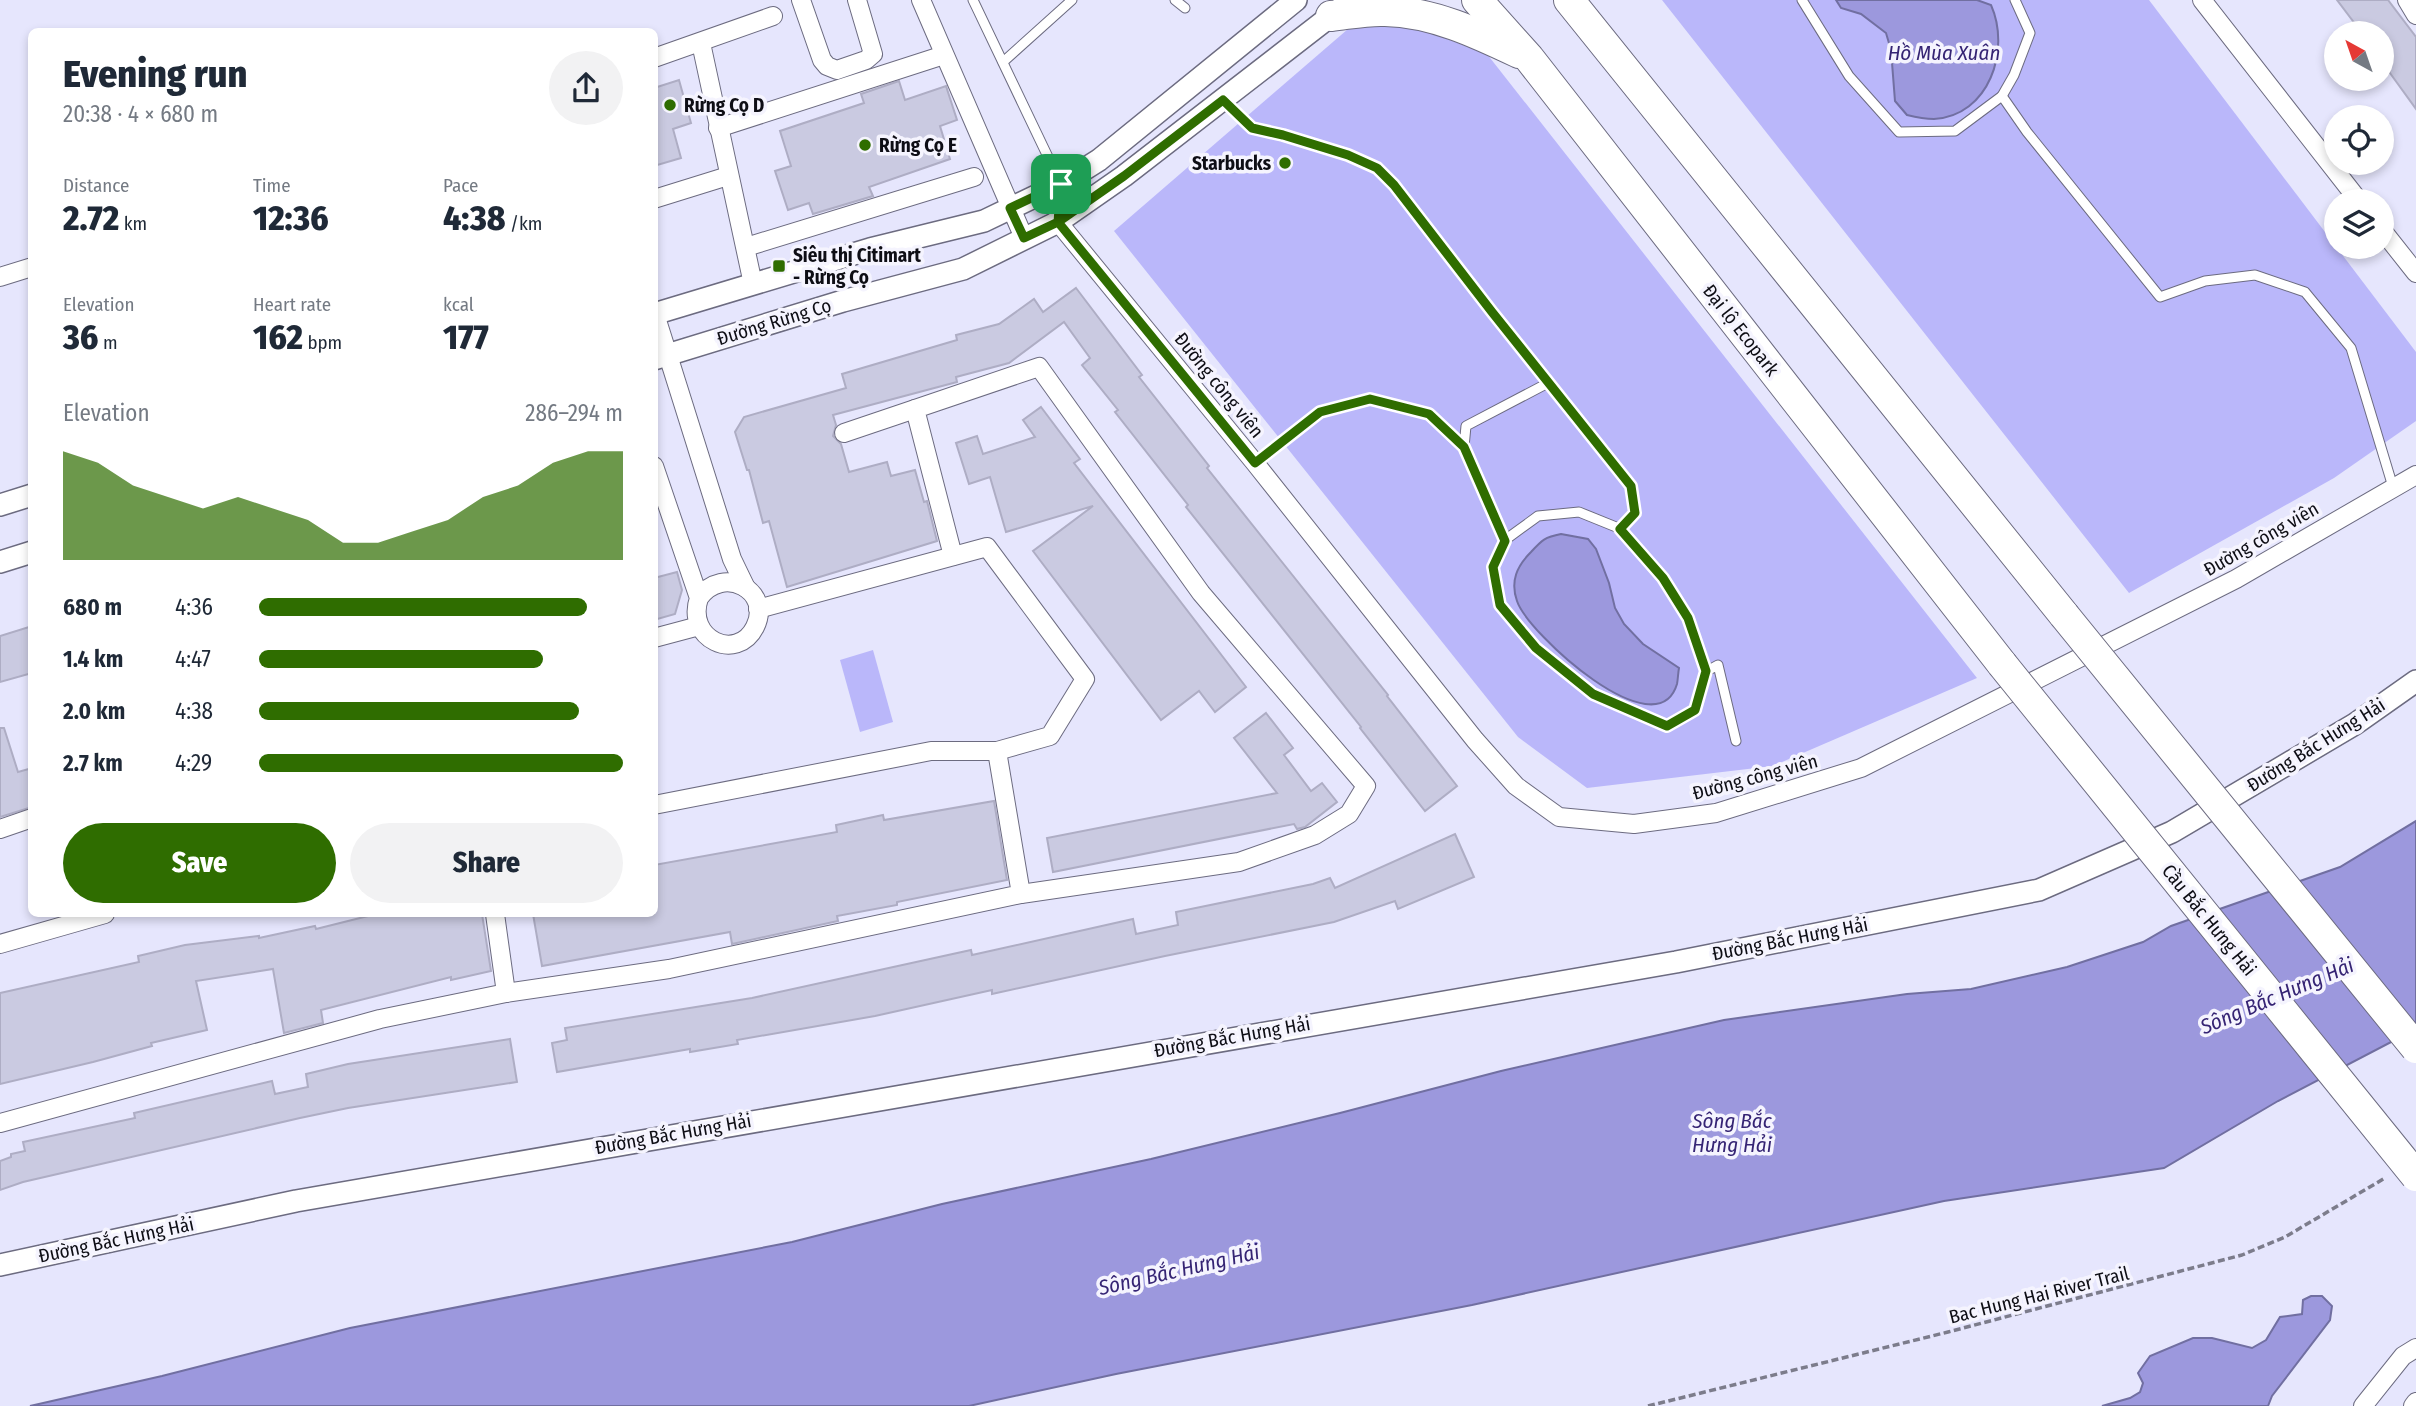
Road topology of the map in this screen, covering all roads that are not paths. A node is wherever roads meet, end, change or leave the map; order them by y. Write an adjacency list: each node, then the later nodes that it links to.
1 (802, 0): 2 (street)
2 (857, 0)
3 (920, 0): 19 (street)
4 (973, 0): 22 (lane)
5 (1072, 0): 22 (lane)
6 (1175, 0): 14 (lane)
7 (1296, 0): 28 (street)
8 (1476, 0): 21 (highway, Đại lộ Ecopark)
9 (1802, 0): 23 (lane)
10 (2015, 0): 23 (lane)
11 (2202, 0): 29 (street)
12 (2407, 0): 16 (street)
13 (1572, 2): 76 (highway, bridge)
14 (1185, 8)
15 (1341, 8): 21 (highway); 24 (street, Đường Rừng Cọ)
16 (2416, 15)
17 (773, 16): 18 (street)
18 (701, 43): 20 (street); 25 (street)
19 (944, 55): 25 (street); 31 (street)
20 (658, 57)
21 (1528, 58): 63 (highway, Đại lộ Ecopark)
22 (1003, 62): 28 (lane)
23 (2002, 96): 50 (lane)
24 (1223, 100): 32 (street, Đường Rừng Cọ); 43 (lane)
25 (718, 128): 26 (street)
26 (728, 176): 30 (street); 35 (street)
27 (974, 177): 35 (street)
28 (1061, 184): 31 (street); 32 (street)
29 (2350, 189)
30 (658, 198)
31 (1010, 208): 33 (street); 39 (street)
32 (1058, 222): 33 (street, Đường Rừng Cọ); 47 (street, Đường công viên)
33 (1024, 238): 42 (street, Đường Rừng Cọ)
34 (2394, 245): 37 (street)
35 (746, 247): 39 (street)
36 (28, 268): 38 (street)
37 (2416, 273)
38 (0, 277)
39 (754, 284): 40 (street)
40 (658, 313)
41 (658, 336): 42 (street)
42 (661, 357): 58 (street)
43 (1548, 383): 46 (lane); 53 (lane)
44 (915, 409): 45 (street); 56 (street); 71 (street)
45 (844, 433)
46 (1464, 447): 47 (lane); 54 (lane)
47 (1255, 463): 50 (street, Đường công viên)
48 (2416, 475): 50 (street, Đường công viên)
49 (658, 478): 59 (street)
50 (2393, 487)
51 (28, 496): 52 (street)
52 (0, 505)
53 (1620, 529): 54 (lane); 64 (lane)
54 (1505, 541): 64 (lane)
55 (28, 553): 57 (street)
56 (953, 556): 60 (street); 67 (street)
57 (0, 562)
58 (746, 588): 59 (street); 60 (street)
59 (699, 598): 61 (street)
60 (758, 609): 61 (street)
61 (699, 626): 62 (street)
62 (658, 637)
63 (2002, 664): 78 (highway, Cầu Bắc Hưng Hải, bridge)
64 (1706, 671): 66 (lane)
65 (2416, 681): 79 (street, Đường Bắc Hưng Hải)
66 (1736, 741)
67 (997, 751): 68 (street); 71 (street)
68 (658, 804)
69 (28, 819): 70 (street)
70 (0, 829)
71 (1021, 894): 75 (street)
72 (94, 917): 74 (street)
73 (495, 917): 75 (street)
74 (0, 944)
75 (506, 993): 77 (street)
76 (2416, 1048)
77 (0, 1123)
78 (2404, 1175)
79 (0, 1265)
80 (2416, 1348): 81 (street)
81 (2363, 1406)

